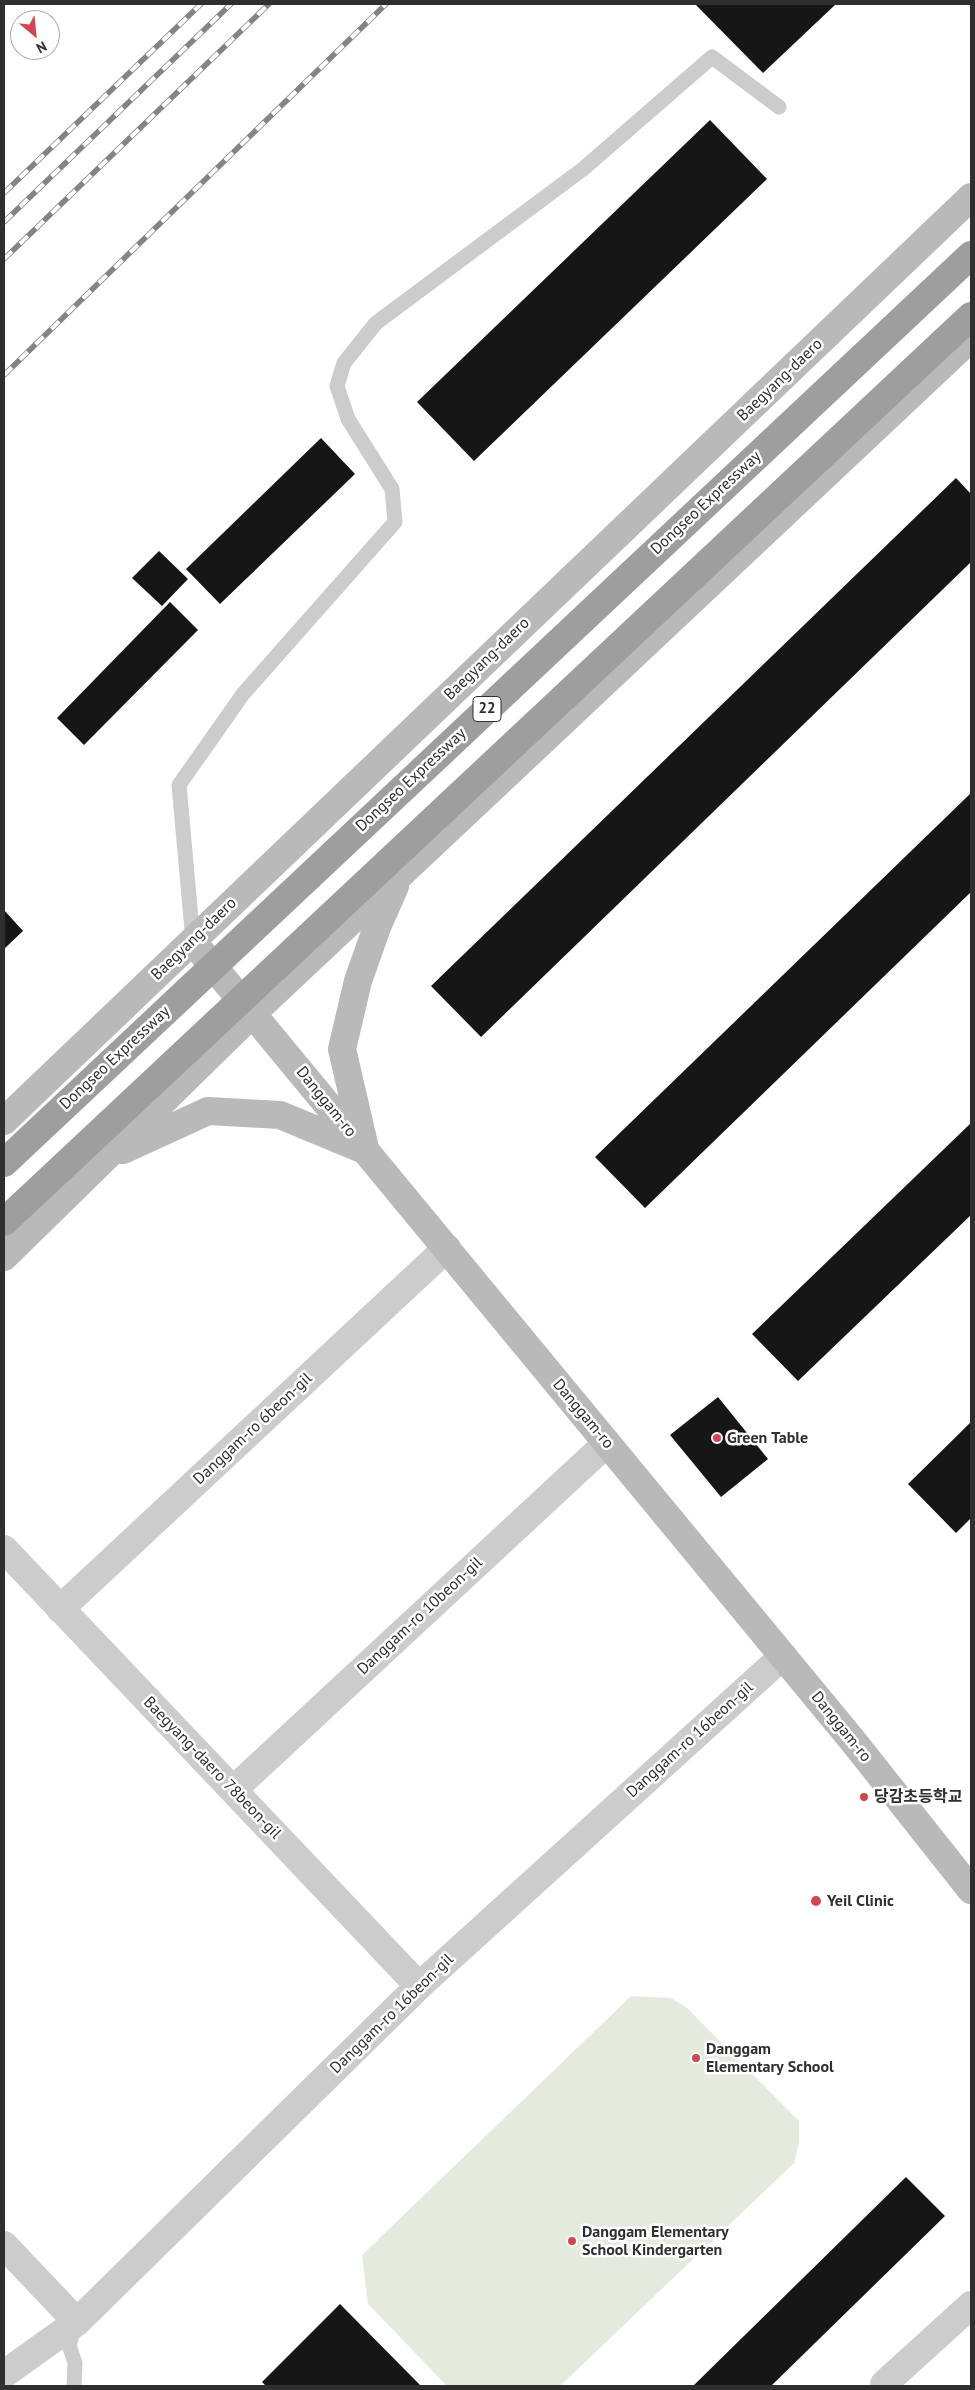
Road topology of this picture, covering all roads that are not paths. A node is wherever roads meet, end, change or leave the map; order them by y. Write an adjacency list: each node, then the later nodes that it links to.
1 (779, 107): 7 (lane)
2 (971, 197): 7 (main road, Baegyang-daero)
3 (971, 254): 12 (highway, Dongseo Expressway / 22, bridge)
4 (971, 316): 13 (highway, bridge)
5 (971, 338): 6 (main road)
6 (399, 876): 8 (main road); 10 (main road)
7 (193, 941): 8 (main road, Danggam-ro); 9 (main road, Baegyang-daero)
8 (253, 1013): 10 (main road, Danggam-ro); 11 (main road)
9 (4, 1122)
10 (366, 1150): 11 (main road); 14 (main road, Danggam-ro)
11 (104, 1159): 15 (main road)
12 (4, 1163)
13 (4, 1222)
14 (446, 1248): 16 (main road, Danggam-ro); 18 (street, Danggam-ro 6beon-gil)
15 (4, 1256)
16 (607, 1442): 19 (main road, Danggam-ro); 20 (street, Danggam-ro 10beon-gil)
17 (4, 1549): 18 (street, Baegyang-daero 78beon-gil)
18 (60, 1609): 20 (street, Baegyang-daero 78beon-gil)
19 (783, 1656): 21 (main road, Danggam-ro); 22 (street, Danggam-ro 16beon-gil)
20 (233, 1790): 22 (street, Baegyang-daero 78beon-gil)
21 (971, 1890)
22 (419, 1986): 25 (street, Danggam-ro 16beon-gil)
23 (4, 2245): 25 (street)
24 (971, 2305): 28 (street)
25 (76, 2322): 26 (street, Danggam-ro 16beon-gil); 27 (lane)
26 (4, 2374)
27 (74, 2386)
28 (884, 2386)

